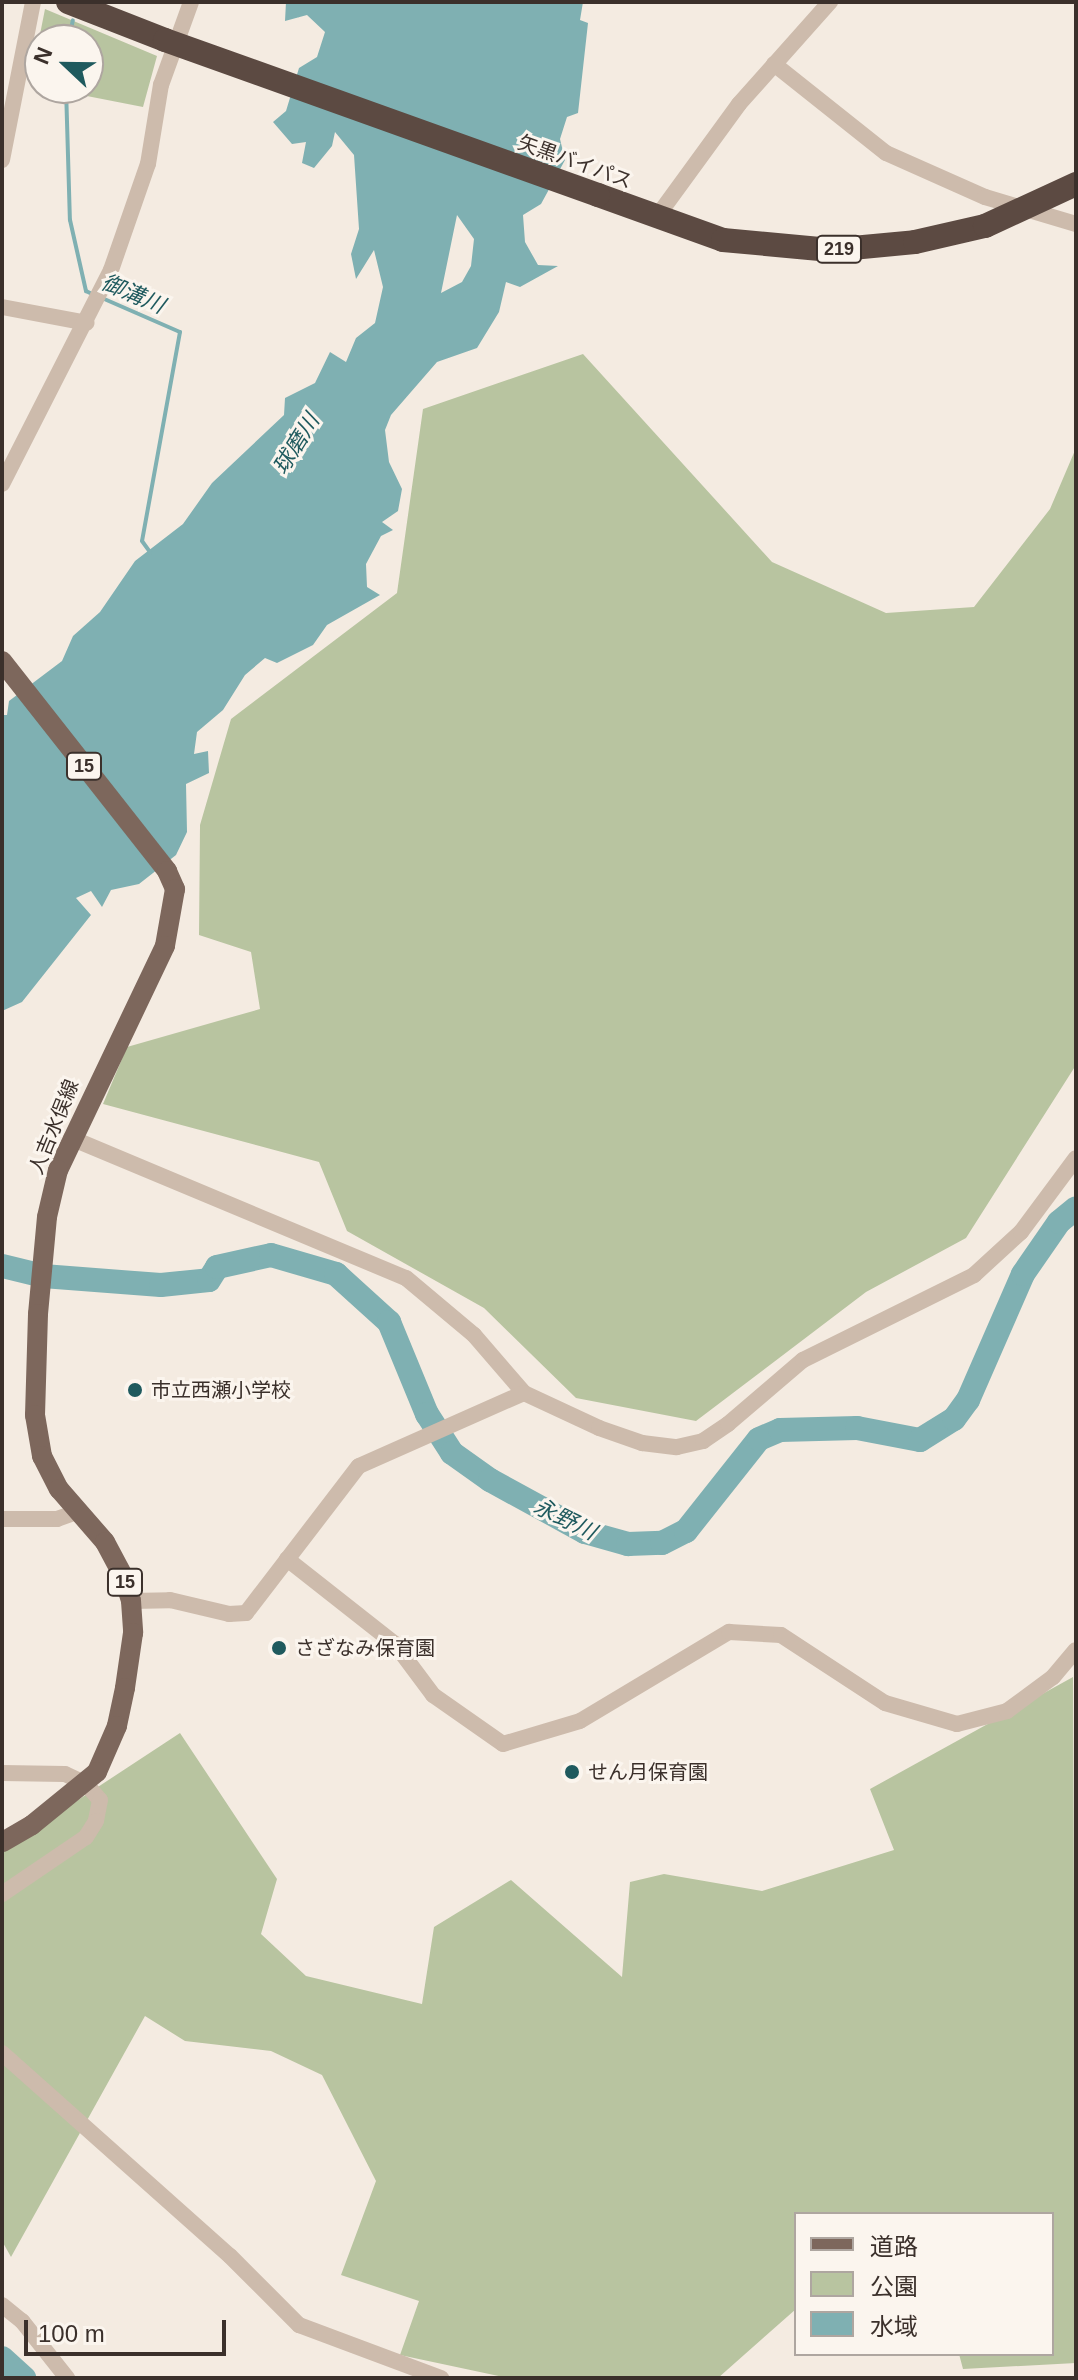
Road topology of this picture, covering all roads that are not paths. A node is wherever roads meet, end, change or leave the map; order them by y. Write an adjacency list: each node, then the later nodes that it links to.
1 (33, 2): 6 (street)
2 (68, 2): 10 (highway, 矢黒バイパス / 219, bridge)
3 (191, 2): 13 (street)
4 (830, 2): 5 (street)
5 (774, 64): 9 (street); 10 (street)
6 (9, 90): 7 (street)
7 (2, 160)
8 (1076, 184): 9 (highway, 矢黒バイパス / 219)
9 (1029, 206): 10 (highway, 矢黒バイパス / 219); 11 (street)
10 (656, 218)
11 (1076, 224)
12 (2, 307): 13 (street)
13 (87, 323): 14 (street)
14 (2, 484)
15 (2, 661): 16 (main road, 人吉水俣線 / 15)
16 (71, 1138): 18 (street); 19 (main road, 人吉水俣線 / 15)
17 (1076, 1158): 18 (street)
18 (524, 1393): 21 (street)
19 (76, 1512): 20 (street); 22 (main road, 人吉水俣線 / 15)
20 (2, 1519)
21 (287, 1559): 22 (street); 23 (street)
22 (131, 1601): 25 (main road, 人吉水俣線 / 15)
23 (1076, 1650)
24 (2, 1773): 25 (street)
25 (86, 1784): 26 (main road, 人吉水俣線 / 15); 27 (street)
26 (2, 1842)
27 (2, 1894)
28 (2, 2053): 31 (street)
29 (2, 2305): 30 (street)
30 (67, 2378)
31 (441, 2378)

